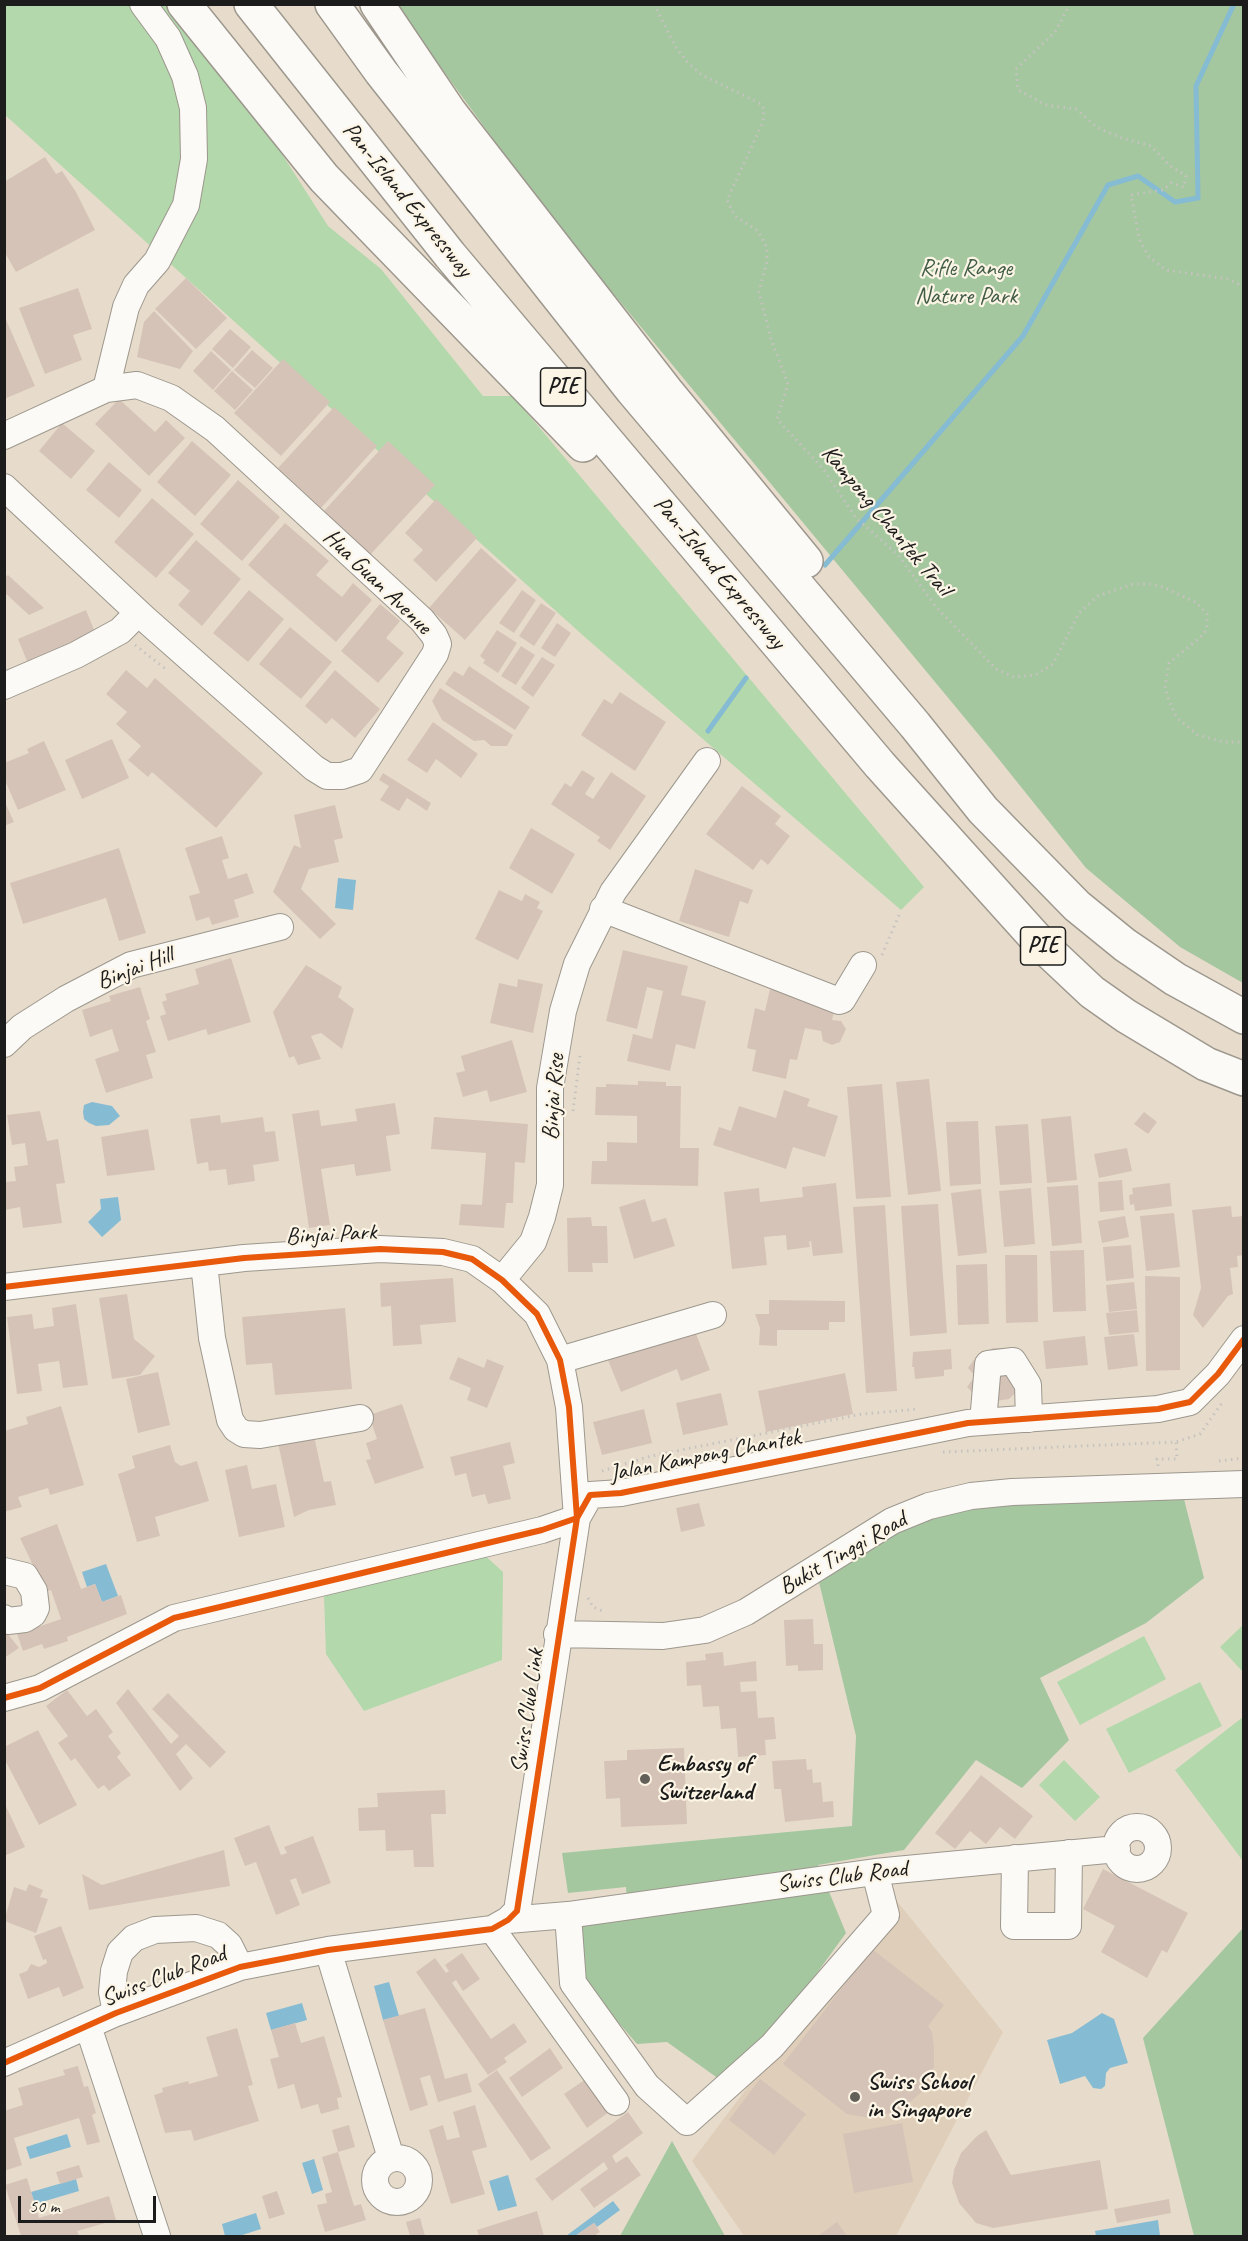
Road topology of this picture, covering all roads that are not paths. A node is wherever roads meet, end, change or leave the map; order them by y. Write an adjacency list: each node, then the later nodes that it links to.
1 (143, 4): 6 (street)
2 (184, 4): 13 (highway)
3 (251, 4): 13 (highway, Pan-Island Expressway / PIE)
4 (332, 4): 11 (highway, PIE)
5 (377, 4): 11 (highway)
6 (106, 389): 7 (street, Hua Guan Avenue); 9 (street, Hua Guan Avenue)
7 (4, 436)
8 (4, 487): 9 (street, Hua Guan Avenue)
9 (138, 613): 10 (street)
10 (4, 686)
11 (915, 725): 17 (highway, PIE)
12 (707, 761): 14 (street, Binjai Rise)
13 (880, 765): 19 (highway, Pan-Island Expressway / PIE)
14 (603, 909): 16 (street); 21 (street, Binjai Rise)
15 (280, 927): 18 (street, Binjai Hill)
16 (872, 961)
17 (1244, 1017)
18 (4, 1044)
19 (1244, 1079)
20 (204, 1263): 21 (street, Binjai Park); 22 (street, Binjai Park); 26 (street)
21 (502, 1280): 25 (street, Binjai Park)
22 (4, 1287)
23 (713, 1315): 25 (street)
24 (1244, 1339): 27 (street, Jalan Kampong Chantek)
25 (560, 1360): 30 (street, Binjai Park)
26 (360, 1418)
27 (1029, 1419): 28 (street, Jalan Kampong Chantek); 28 (street)
28 (983, 1422): 30 (street, Jalan Kampong Chantek)
29 (1239, 1483): 33 (street, Bukit Tinggi Road)
30 (577, 1518): 33 (street, Swiss Club Link); 34 (street)
31 (4, 1571): 32 (street)
32 (4, 1618)
33 (557, 1634): 40 (street, Swiss Club Link)
34 (4, 1698)
35 (1117, 1849): 36 (street, Swiss Club Road)
36 (1069, 1853): 37 (street, Swiss Club Road); 37 (street)
37 (1015, 1858): 38 (street, Swiss Club Road)
38 (875, 1872): 39 (street, Swiss Club Road); 39 (street); 41 (street)
39 (568, 1915): 40 (street, Swiss Club Road)
40 (506, 1920): 42 (street, Swiss Club Road); 47 (street)
41 (893, 1934)
42 (328, 1950): 43 (street, Swiss Club Road); 48 (street)
43 (240, 1967): 44 (street, Swiss Club Road); 44 (street)
44 (116, 2013): 45 (street, Swiss Club Road)
45 (88, 2026): 46 (street, Swiss Club Road); 49 (street, Swiss Club Road)
46 (4, 2063)
47 (616, 2102)
48 (391, 2158)
49 (157, 2236)

